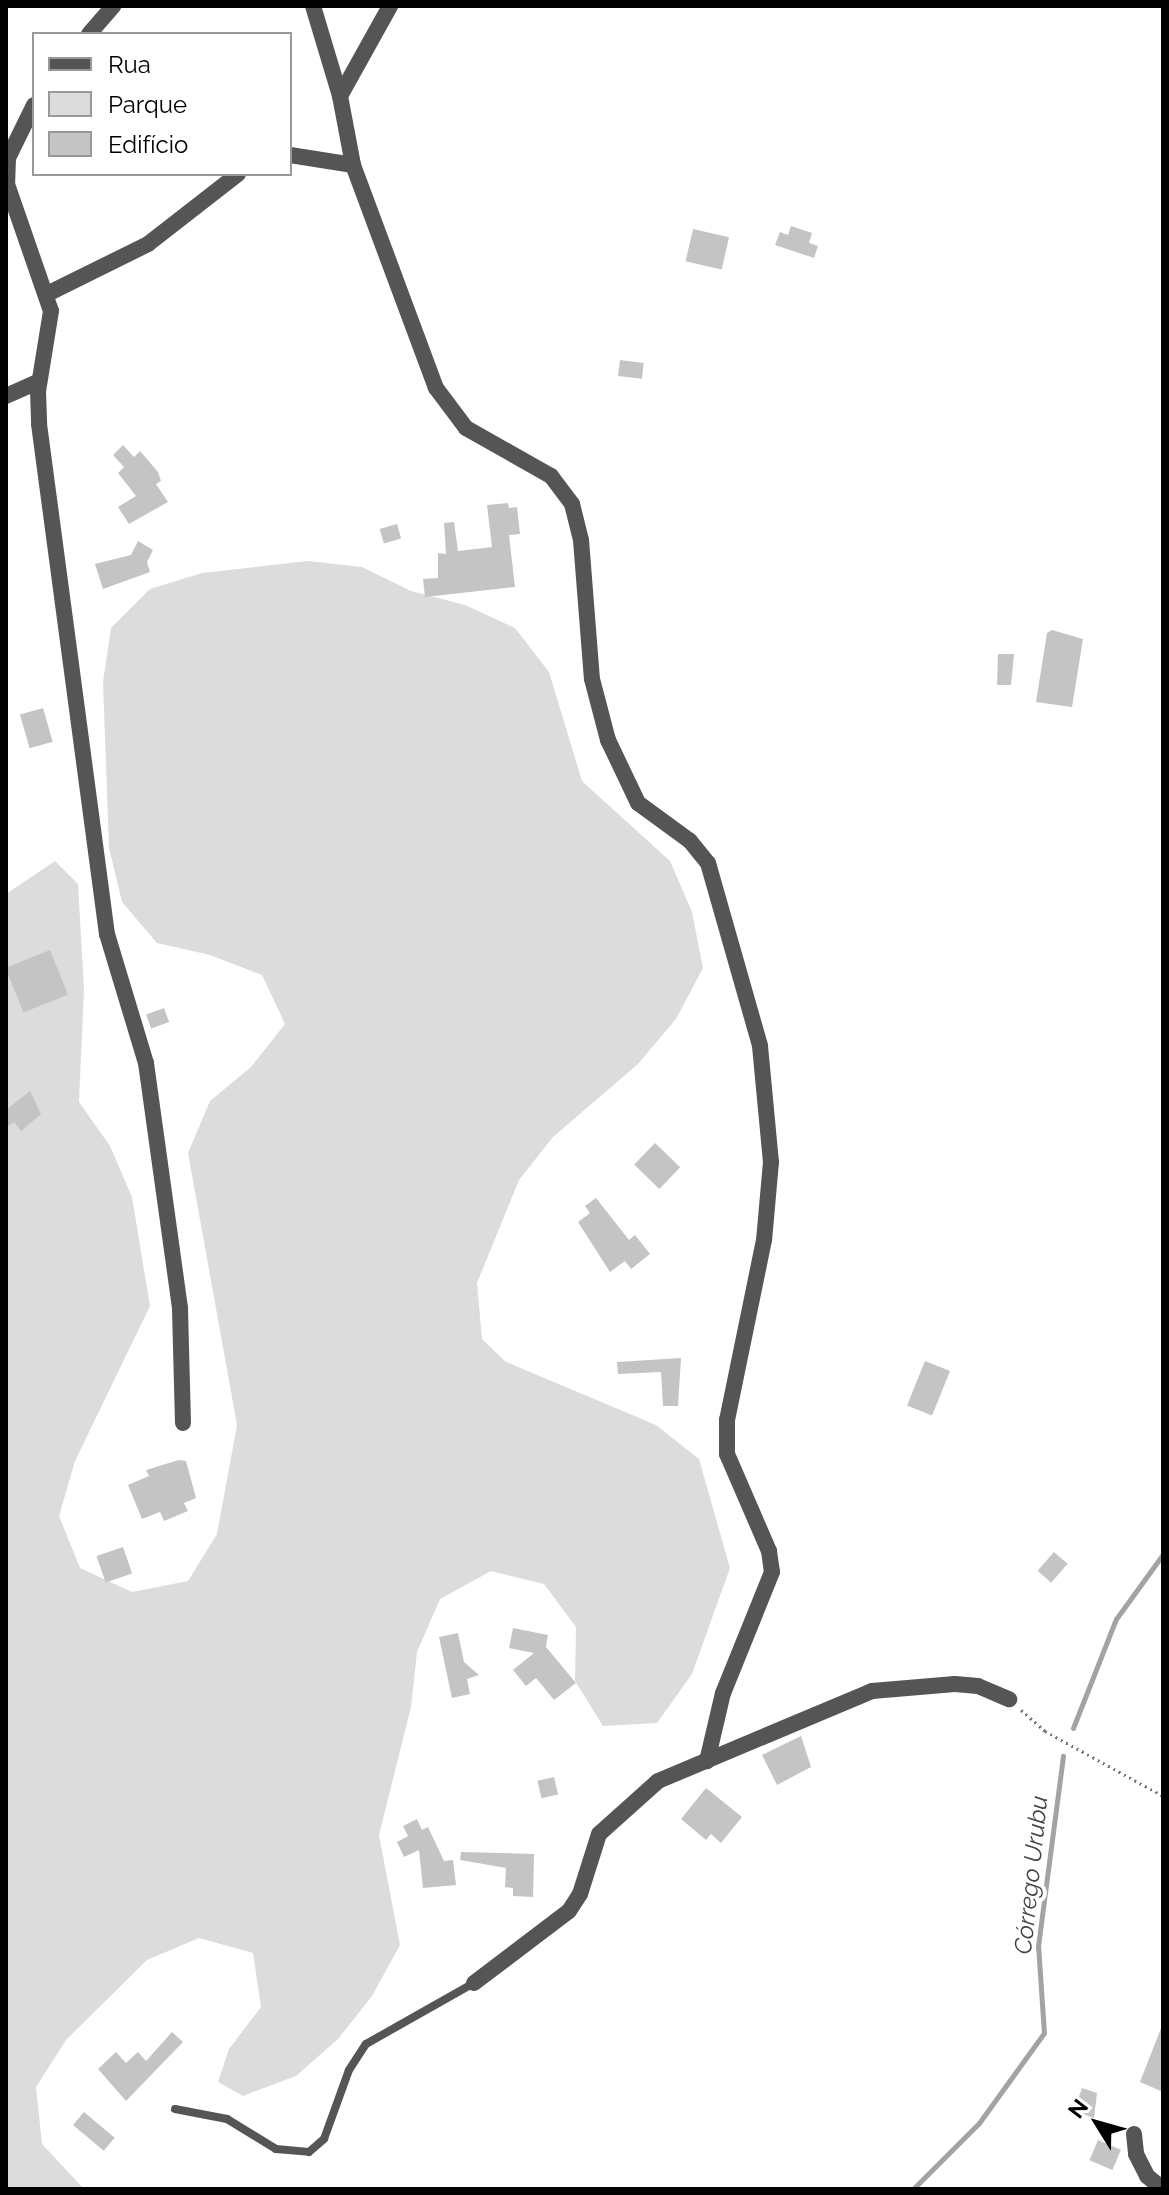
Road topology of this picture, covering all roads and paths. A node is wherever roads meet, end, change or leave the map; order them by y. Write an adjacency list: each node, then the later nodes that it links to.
1 (113, 6): 4 (street)
2 (313, 6): 5 (street)
3 (390, 6): 5 (street)
4 (91, 32)
5 (340, 96): 8 (street)
6 (32, 109): 10 (street)
7 (292, 155): 8 (street)
8 (353, 165): 15 (street)
9 (235, 176): 10 (street)
10 (47, 294): 11 (street)
11 (39, 381): 12 (street); 13 (street)
12 (6, 396)
13 (183, 1423)
14 (1009, 1699): 15 (street); 16 (path)
15 (707, 1761): 17 (street)
16 (1163, 1796)
17 (474, 1983): 18 (lane)
18 (175, 2109)
19 (1134, 2134): 20 (street)
20 (1163, 2189)

